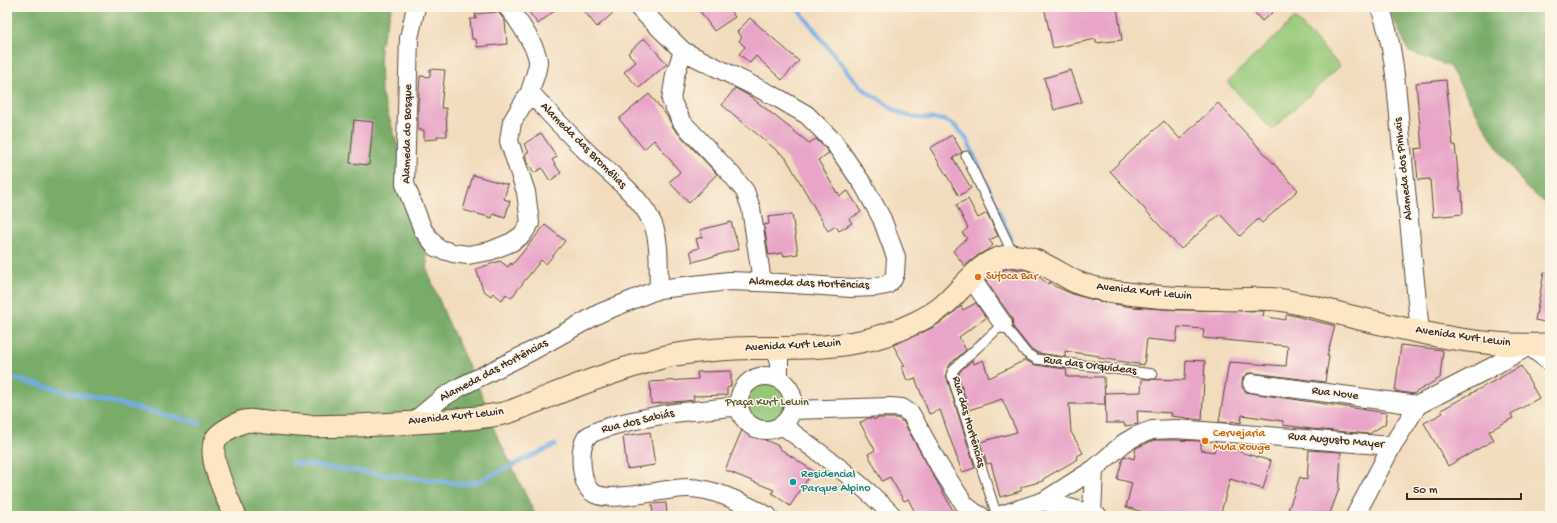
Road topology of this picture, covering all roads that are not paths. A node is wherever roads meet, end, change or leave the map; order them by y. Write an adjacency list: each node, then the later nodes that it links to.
1 (416, 7): 6 (street, Alameda do Bosque)
2 (507, 7): 6 (street, Alameda das Bromélias)
3 (638, 7): 5 (street, Alameda das Hortências)
4 (1380, 7): 13 (street, Alameda dos Pinhais)
5 (683, 51): 10 (street); 10 (street, Alameda das Hortências)
6 (530, 92): 11 (street, Alameda das Bromélias)
7 (966, 156): 8 (lane)
8 (1014, 256): 9 (main road, Avenida Kurt Lewin); 13 (main road, Avenida Kurt Lewin)
9 (971, 278): 12 (street, Rua das Orquídeas); 15 (main road, Avenida Kurt Lewin)
10 (762, 282): 11 (street, Alameda das Hortências)
11 (659, 289): 23 (street, Alameda das Hortências)
12 (1004, 324): 17 (lane, Rua das Orquídeas); 33 (lane, Rua das Hortências)
13 (1420, 332): 14 (main road, Avenida Kurt Lewin)
14 (1539, 345): 16 (street); 20 (street, Rua Augusto Mayer)
15 (779, 349): 18 (street); 23 (main road, Avenida Kurt Lewin)
16 (1550, 362)
17 (1153, 374)
18 (779, 379): 21 (street); 22 (street)
19 (1252, 384): 20 (street, Rua Nove)
20 (1418, 405): 25 (street, Rua Augusto Mayer)
21 (739, 406): 24 (street); 30 (street, Rua dos Sabiás)
22 (792, 410): 24 (street); 32 (street)
23 (412, 423): 29 (main road, Avenida Kurt Lewin)
24 (782, 425): 31 (street)
25 (1392, 446): 26 (street, Rua Augusto Mayer); 34 (street)
26 (1094, 468): 27 (street, Rua Augusto Mayer); 28 (street)
27 (1044, 501): 28 (street); 33 (street, Rua Augusto Mayer)
28 (1095, 515)
29 (235, 516)
30 (768, 516)
31 (893, 516)
32 (981, 516)
33 (997, 516)
34 (1355, 516)

